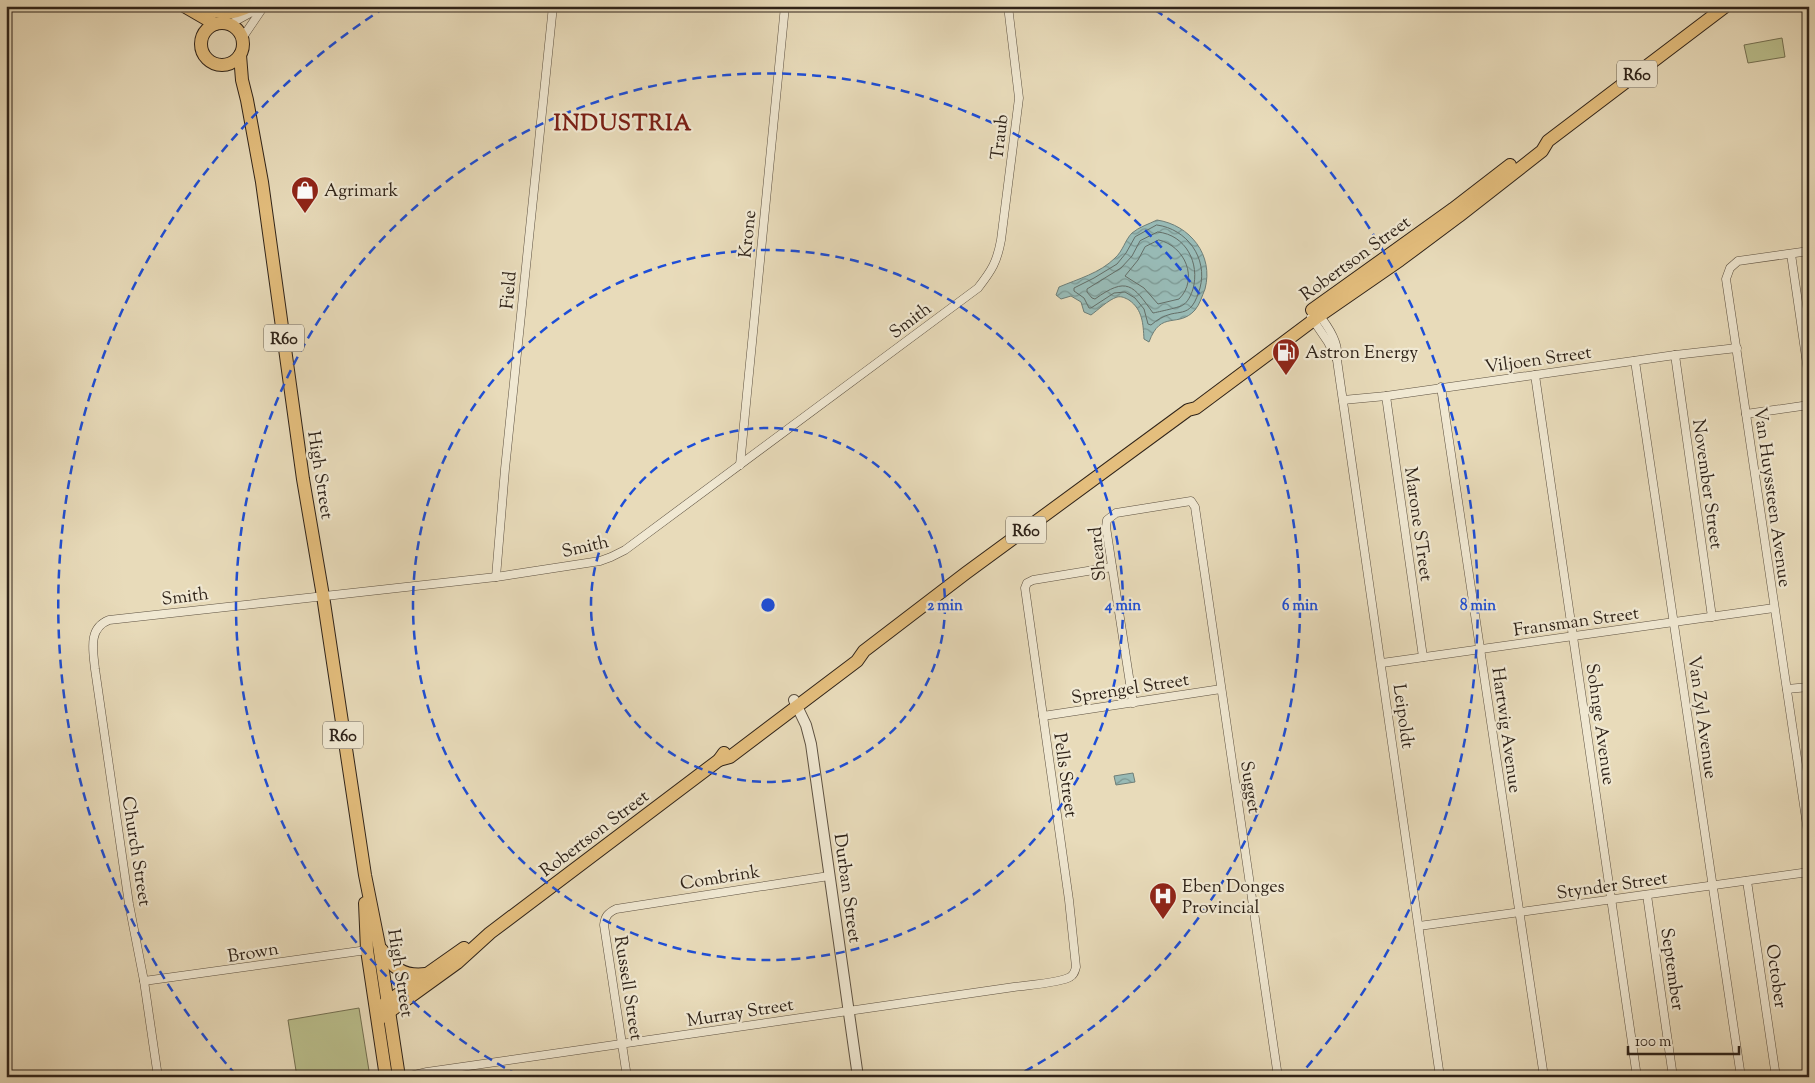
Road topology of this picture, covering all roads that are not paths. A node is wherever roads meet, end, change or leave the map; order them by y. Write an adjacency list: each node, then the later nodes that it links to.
1 (250, 6): 7 (main road)
2 (263, 6): 9 (street); 11 (street)
3 (553, 6): 33 (street, Field)
4 (785, 6): 30 (street, Krone)
5 (1008, 6): 17 (street, Traub)
6 (1726, 6): 19 (main road, Robertson Street / R60)
7 (191, 8): 8 (main road); 10 (main road)
8 (216, 24): 9 (main road); 10 (main road)
9 (230, 24): 11 (main road)
10 (202, 37): 13 (main road)
11 (243, 37): 12 (main road, High Street / R60)
12 (240, 56): 13 (main road); 14 (main road, High Street / R60)
13 (225, 65): 14 (main road)
14 (242, 80): 34 (main road, High Street / R60)
15 (1809, 251): 16 (street)
16 (1791, 254): 18 (street); 20 (street, Van Huyssteen Avenue)
17 (992, 271): 30 (street, Smith)
18 (1804, 314): 24 (street)
19 (1314, 315): 27 (street, Leipoldt); 47 (main road, Robertson Street / R60)
20 (1737, 348): 21 (street, Viljoen Street); 29 (street, Van Huyssteen Avenue)
21 (1675, 355): 22 (street, Viljoen Street); 36 (street, November Street)
22 (1635, 361): 23 (street, Viljoen Street); 37 (street, Van Zyl Avenue)
23 (1535, 375): 25 (street, Viljoen Street); 39 (street, Sohnge Avenue)
24 (1809, 378)
25 (1441, 388): 26 (street, Viljoen Street); 40 (street, Hartwig Avenue)
26 (1386, 396): 27 (street, Viljoen Street); 41 (street, Marone STreet)
27 (1343, 400): 42 (street, Leipoldt)
28 (1809, 405): 29 (street)
29 (1746, 414): 35 (street, Van Huyssteen Avenue)
30 (740, 465): 33 (street, Smith)
31 (1193, 502): 32 (street, Sheard); 44 (street, Sugget)
32 (1112, 567): 46 (street, Sheard); 48 (street, Pells Street)
33 (496, 577): 34 (street, Smith)
34 (323, 596): 38 (street, Smith); 51 (main road, High Street / R60)
35 (1774, 608): 36 (street, Fransman Street); 45 (street, Van Huyssteen Avenue)
36 (1712, 617): 37 (street, Fransman Street)
37 (1674, 622): 39 (street, Fransman Street); 54 (street, Van Zyl Avenue)
38 (96, 630): 65 (street, Church Street)
39 (1573, 636): 40 (street, Fransman Street); 56 (street, Sohnge Avenue)
40 (1480, 649): 41 (street, Fransman Street); 58 (street, Hartwig Avenue)
41 (1423, 657): 42 (street, Fransman Street)
42 (1382, 663): 59 (street, Leipoldt)
43 (1809, 687): 45 (street)
44 (1221, 689): 46 (street, Sprengel Street); 75 (street, Sugget)
45 (1787, 689): 49 (street, Van Huyssteen Avenue)
46 (1133, 702): 48 (street, Sprengel Street)
47 (796, 704): 52 (street, Durban Street); 60 (main road, Robertson Street / R60)
48 (1043, 716): 63 (street, Pells Street)
49 (1809, 839)
50 (1809, 872): 53 (street, Stynder Street)
51 (365, 875): 61 (main road, High Street / R60); 62 (main road, High Street / R60)
52 (829, 876): 57 (street, Combrink); 66 (street, Durban Street)
53 (1747, 881): 54 (street, Stynder Street); 81 (street, October)
54 (1713, 886): 55 (street, Stynder Street); 80 (street, Van Zyl Avenue)
55 (1646, 895): 56 (street, Stynder Street); 79 (street, September)
56 (1611, 900): 58 (street, Stynder Street); 78 (street, Sohnge Avenue)
57 (616, 909): 68 (street, Russell Street)
58 (1519, 913): 59 (street, Stynder Street); 77 (street, Hartwig Avenue)
59 (1419, 926): 76 (street, Leipoldt)
60 (490, 933): 64 (main road, Robertson Street / R60); 67 (main road, Robertson Street / R60)
61 (379, 945): 64 (main road); 67 (main road, High Street / R60)
62 (367, 950): 65 (street, Brown); 67 (main road, High Street / R60)
63 (1075, 972): 66 (street, Murray Street)
64 (426, 974): 67 (main road, Robertson Street / R60)
65 (144, 981): 69 (street, Church Street)
66 (849, 1010): 68 (street, Murray Street); 74 (street, Durban Street)
67 (383, 1011): 70 (main road, High Street); 71 (main road, High Street)
68 (622, 1045): 72 (street, Murray Street); 73 (street, Russell Street)
69 (158, 1077)
70 (386, 1077)
71 (399, 1077)
72 (406, 1077)
73 (627, 1077)
74 (858, 1077)
75 (1278, 1077)
76 (1440, 1077)
77 (1544, 1077)
78 (1638, 1077)
79 (1674, 1077)
80 (1741, 1077)
81 (1776, 1077)

